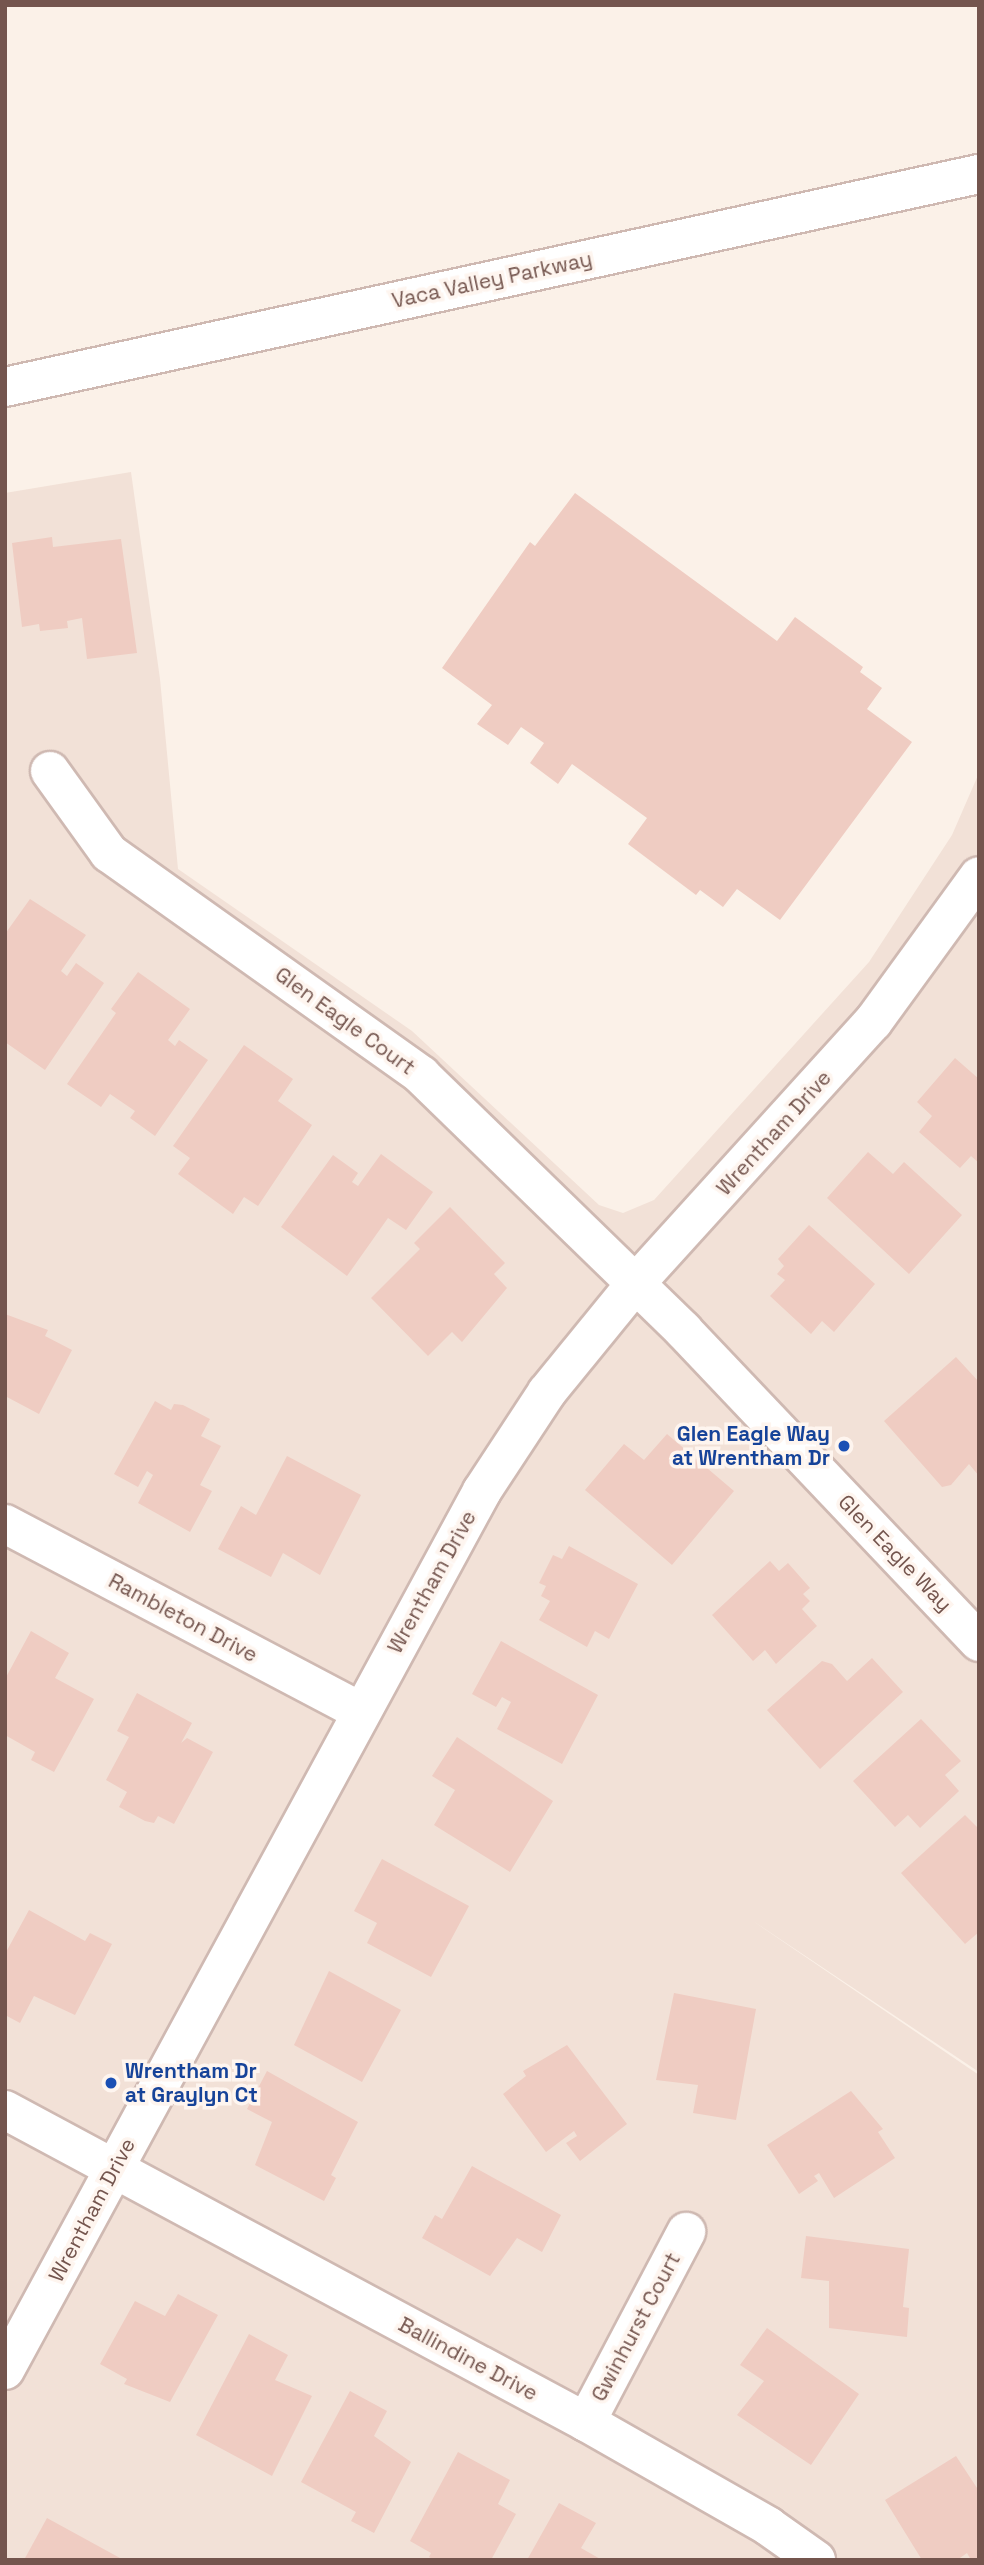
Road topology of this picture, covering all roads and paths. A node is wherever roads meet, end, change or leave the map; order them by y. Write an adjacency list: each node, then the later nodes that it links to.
1 (979, 174): 2 (street, Vaca Valley Parkway)
2 (5, 387)
3 (50, 771): 5 (street, Glen Eagle Court)
4 (979, 876): 5 (street, Wrentham Drive)
5 (636, 1283): 7 (street, Glen Eagle Way); 8 (street, Wrentham Drive)
6 (5, 1524): 8 (street, Rambleton Drive)
7 (971, 1619)
8 (361, 1712): 10 (street, Wrentham Drive)
9 (5, 2110): 10 (street, Ballindine Drive)
10 (114, 2170): 12 (street, Wrentham Drive); 13 (street, Ballindine Drive)
11 (686, 2232): 13 (street, Gwinhurst Court)
12 (5, 2370)
13 (586, 2422): 14 (street, Ballindine Drive)
14 (816, 2560)

